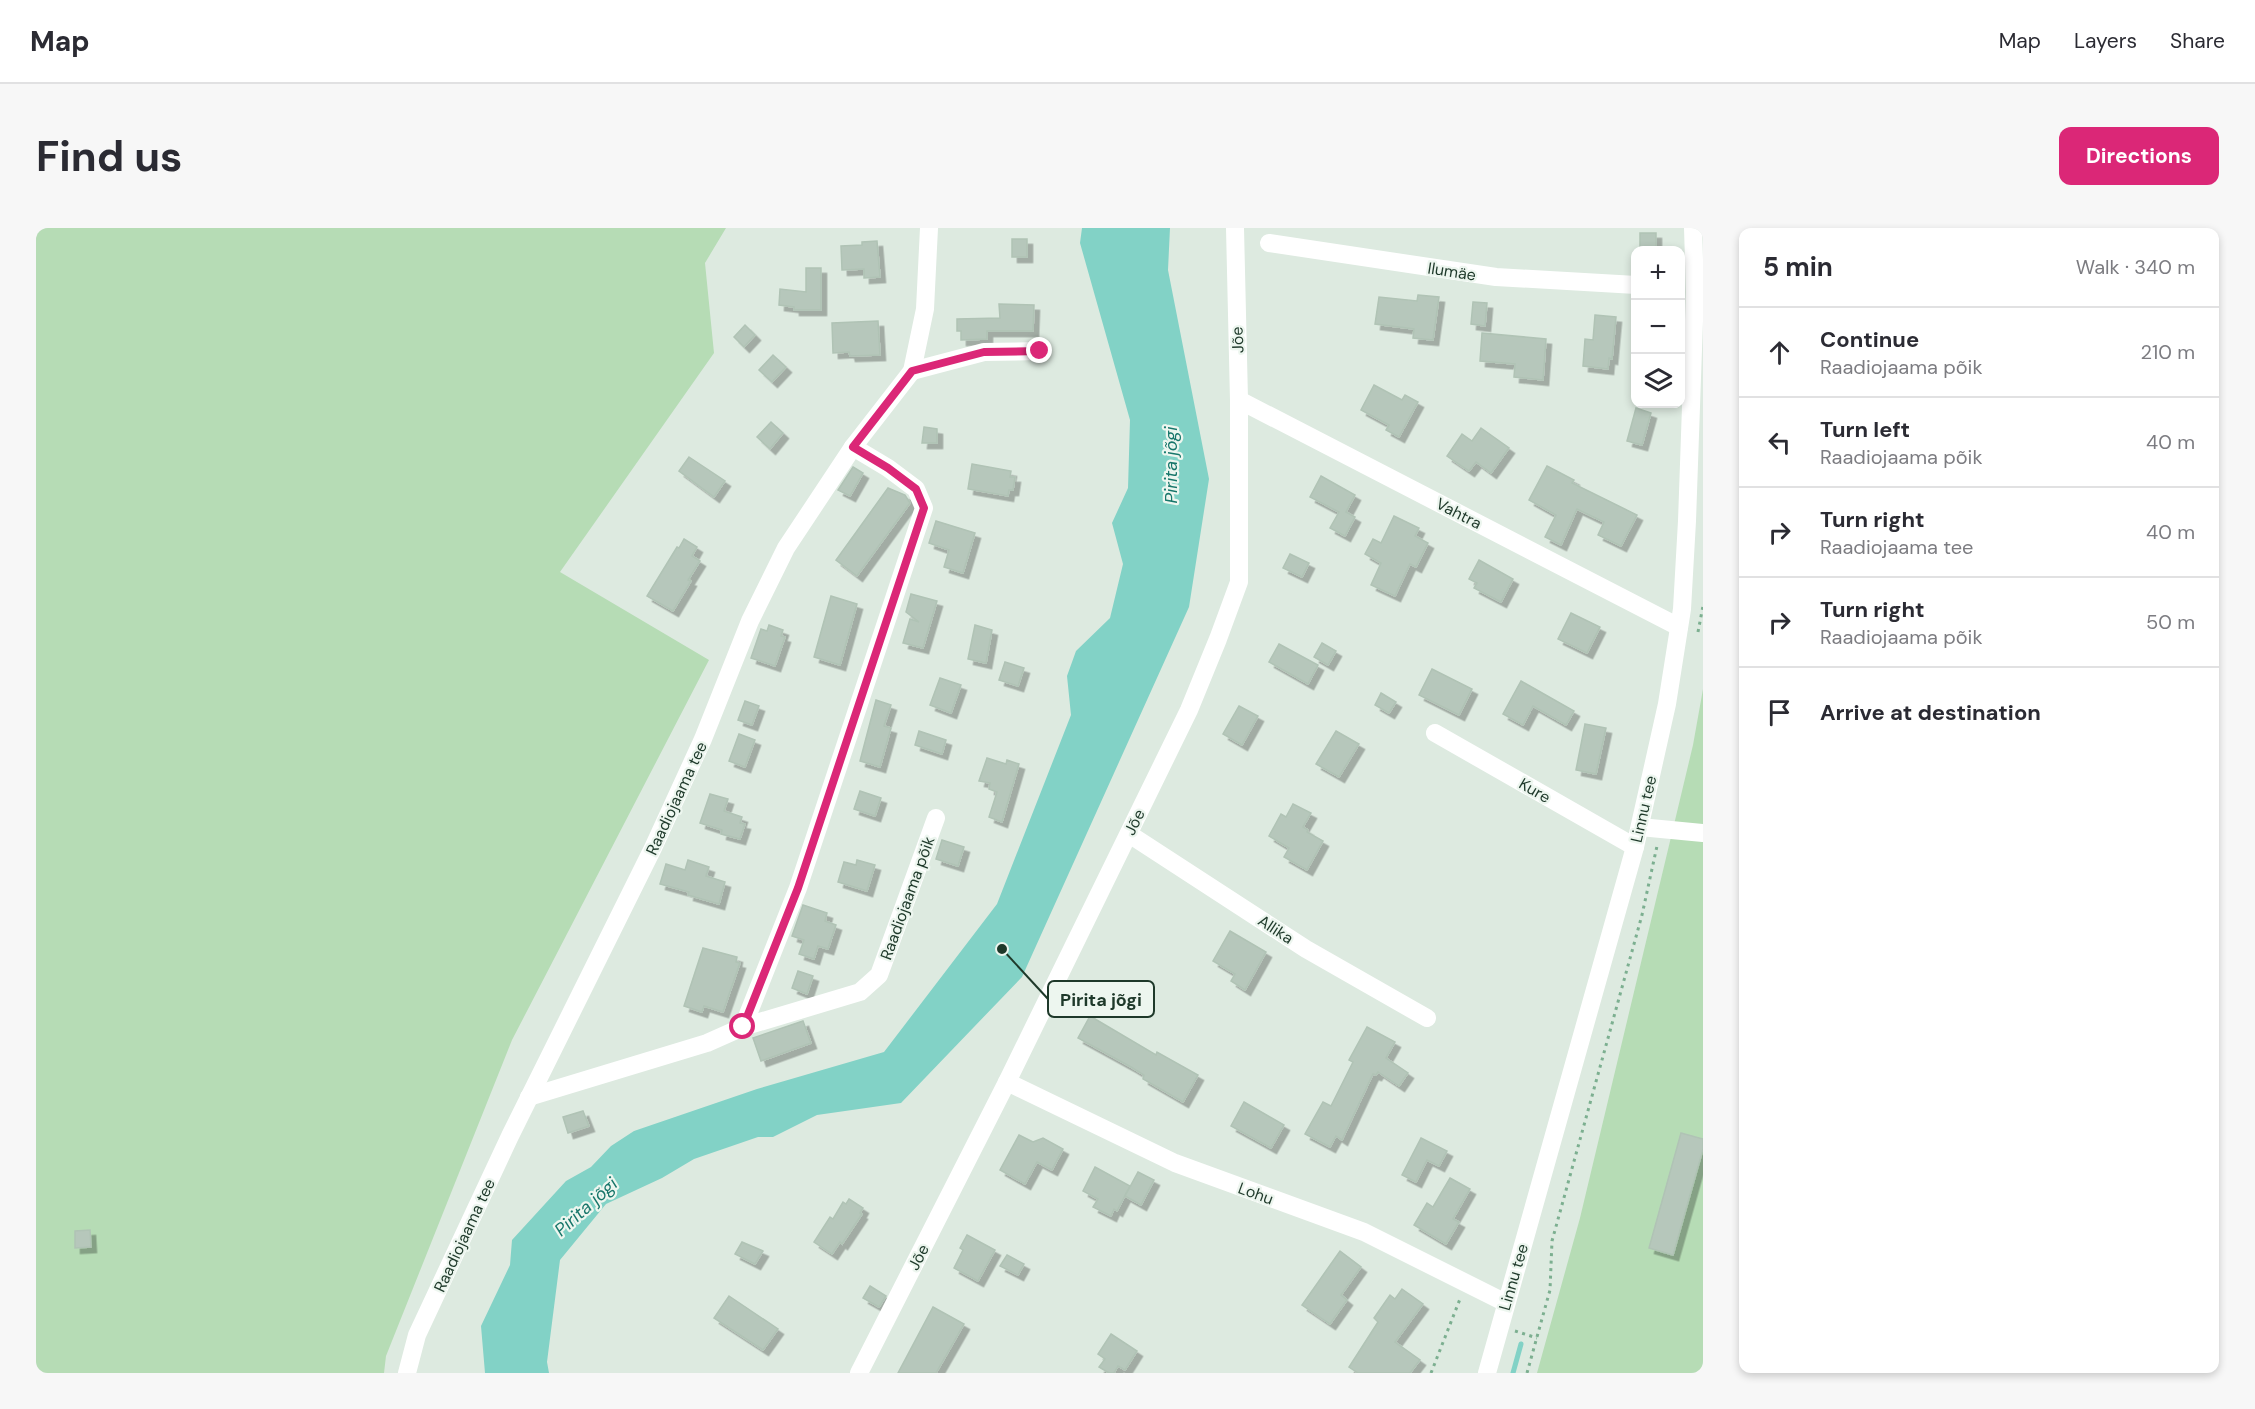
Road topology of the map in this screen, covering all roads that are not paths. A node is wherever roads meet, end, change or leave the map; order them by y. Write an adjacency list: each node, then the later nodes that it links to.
1 (929, 228): 8 (street, Raadiojaama tee)
2 (1235, 228): 9 (street, Jõe)
3 (1694, 228): 6 (street, Linnu tee)
4 (1269, 243): 5 (street, Ilumäe)
5 (1631, 285)
6 (1688, 291): 11 (street, Linnu tee)
7 (1040, 351): 8 (street)
8 (912, 371): 10 (street, Raadiojaama tee)
9 (1239, 400): 11 (street, Vahtra); 16 (street, Jõe)
10 (853, 447): 19 (street); 21 (street, Raadiojaama tee)
11 (1679, 627): 14 (street, Linnu tee)
12 (1435, 733): 17 (street, Kure)
13 (936, 818): 19 (street, Raadiojaama põik)
14 (1640, 827): 15 (street); 17 (street, Linnu tee)
15 (1703, 832)
16 (1129, 834): 18 (street, Allika); 20 (street, Jõe)
17 (1635, 847): 22 (street, Linnu tee)
18 (1427, 1018)
19 (743, 1027): 21 (street, Raadiojaama põik)
20 (1007, 1082): 22 (street, Lohu); 24 (street, Jõe)
21 (529, 1097): 23 (street, Raadiojaama tee)
22 (1506, 1303): 25 (street, Linnu tee)
23 (407, 1373)
24 (859, 1373)
25 (1487, 1373)

